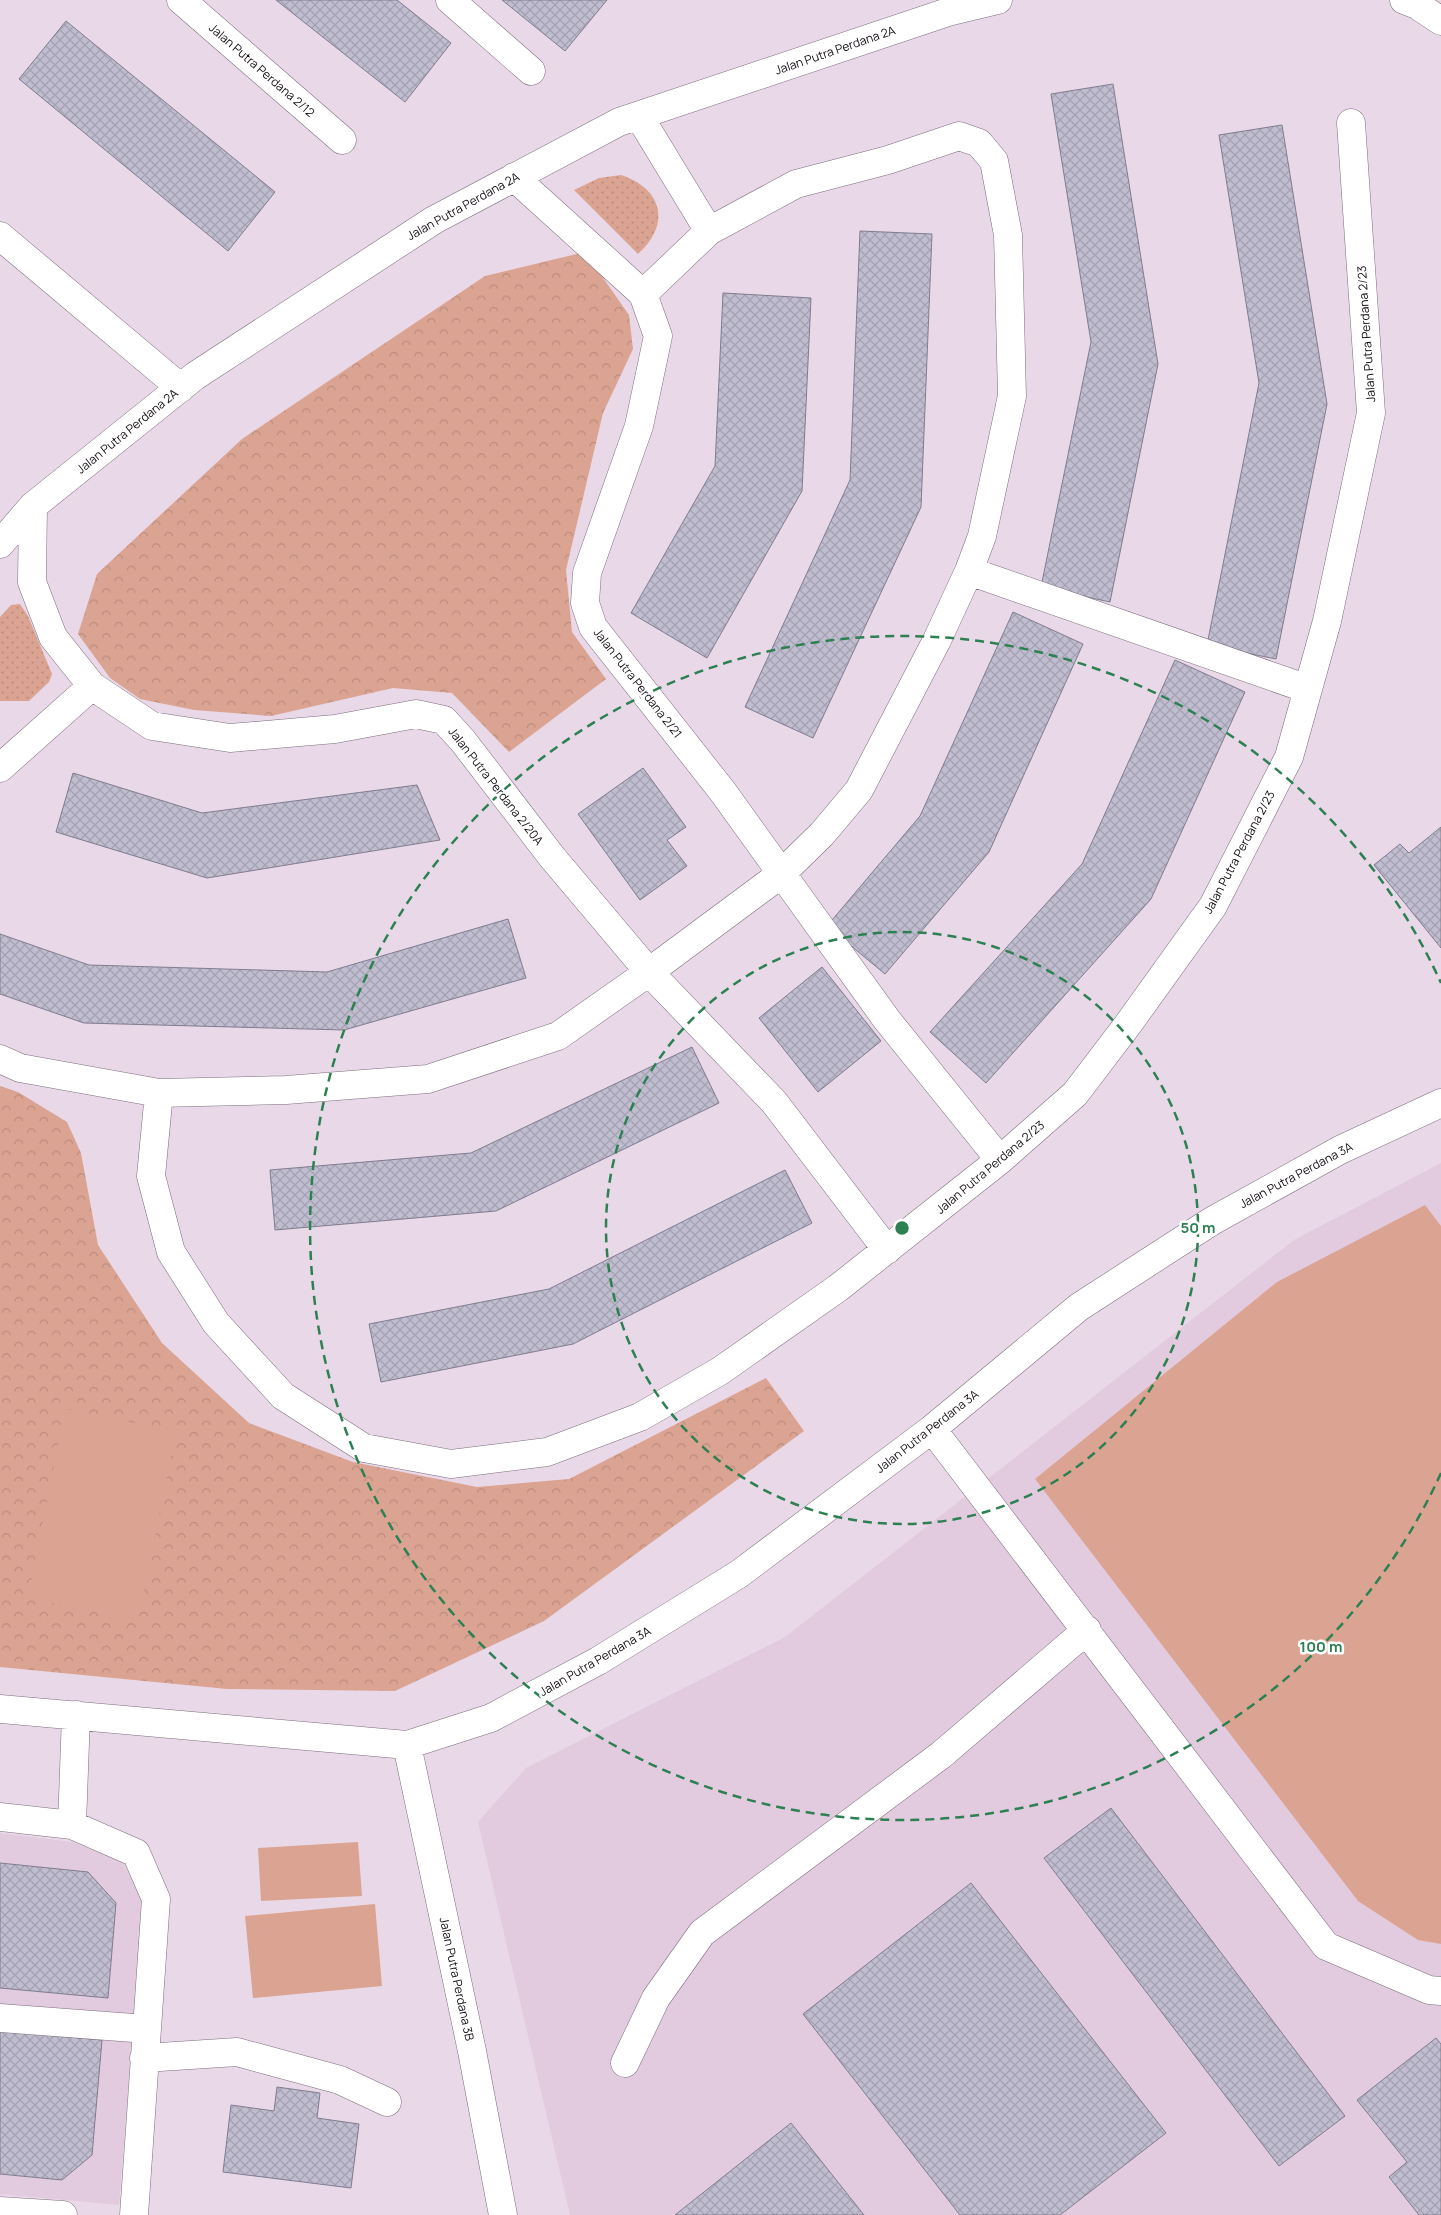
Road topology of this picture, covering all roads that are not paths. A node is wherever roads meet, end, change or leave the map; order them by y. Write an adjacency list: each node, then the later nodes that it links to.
1 (181, 0): 9 (street, Jalan Putra Perdana 2/12)
2 (450, 0): 6 (street)
3 (998, 0): 7 (street, Jalan Putra Perdana 2A)
4 (1404, 0): 5 (street)
5 (1441, 21)
6 (531, 71)
7 (639, 116): 10 (street, Jalan Putra Perdana 2A); 11 (street)
8 (1351, 123): 19 (street, Jalan Putra Perdana 2/23)
9 (342, 140)
10 (514, 178): 13 (street); 14 (street, Jalan Putra Perdana 2A)
11 (709, 230): 13 (street); 17 (street)
12 (0, 236): 14 (street)
13 (643, 294): 21 (street, Jalan Putra Perdana 2/21)
14 (181, 388): 15 (street, Jalan Putra Perdana 2A)
15 (33, 506): 16 (street, Jalan Putra Perdana 2A); 18 (street, Jalan Putra Perdana 2/20A)
16 (0, 544)
17 (969, 571): 19 (street); 21 (street)
18 (92, 686): 20 (street); 22 (street, Jalan Putra Perdana 2/20A)
19 (1308, 689): 26 (street, Jalan Putra Perdana 2/23)
20 (2, 761)
21 (781, 874): 22 (street); 26 (street, Jalan Putra Perdana 2/21)
22 (649, 972): 24 (street); 27 (street, Jalan Putra Perdana 2/20A)
23 (0, 1059): 24 (street)
24 (159, 1093): 27 (street, Jalan Putra Perdana 2/23)
25 (1441, 1103): 28 (street, Jalan Putra Perdana 3A)
26 (1000, 1160): 27 (street, Jalan Putra Perdana 2/23)
27 (887, 1250)
28 (932, 1429): 29 (street); 32 (street, Jalan Putra Perdana 3A)
29 (1087, 1630): 35 (street); 39 (street)
30 (0, 1708): 31 (street)
31 (76, 1715): 32 (street); 34 (street)
32 (407, 1745): 44 (street, Jalan Putra Perdana 3B)
33 (0, 1817): 34 (street)
34 (72, 1825): 37 (street)
35 (1441, 1991)
36 (0, 2018): 37 (street)
37 (147, 2029): 38 (street)
38 (144, 2058): 40 (street); 43 (street)
39 (625, 2063)
40 (387, 2102)
41 (0, 2211): 42 (street)
42 (63, 2215)
43 (134, 2215)
44 (503, 2215)

